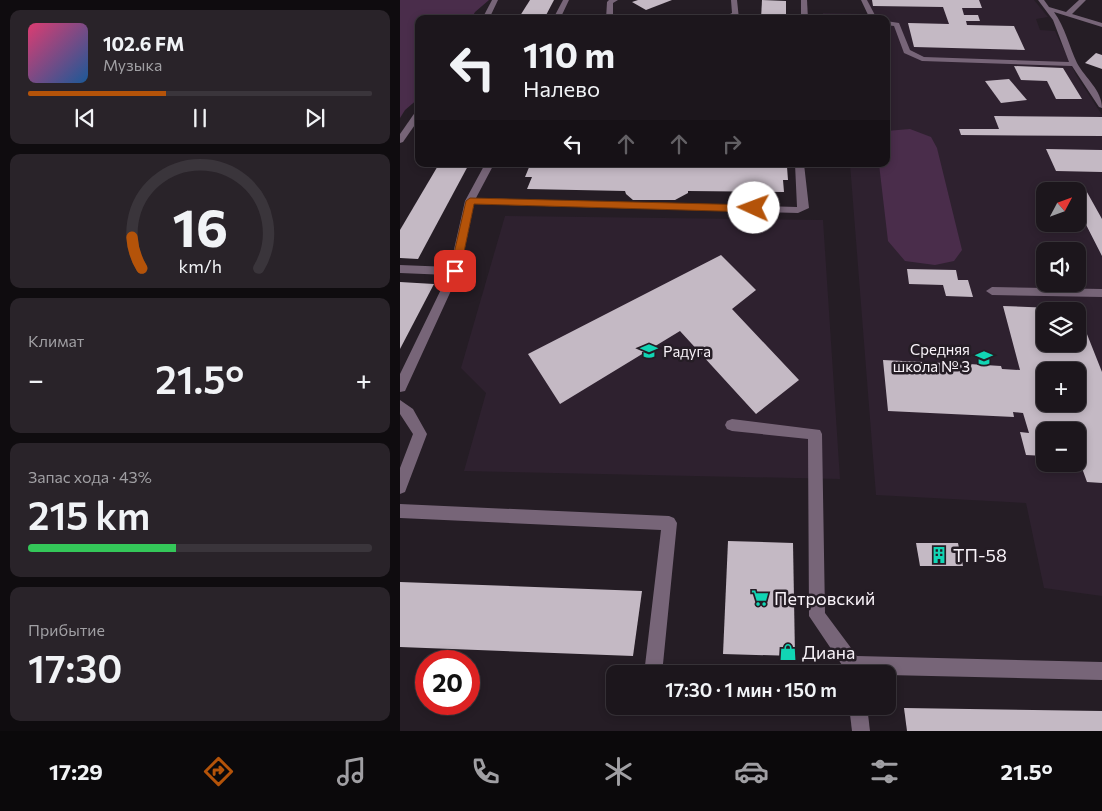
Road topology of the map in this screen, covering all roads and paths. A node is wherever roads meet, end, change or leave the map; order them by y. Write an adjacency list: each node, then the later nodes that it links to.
1 (495, 0): 11 (street)
2 (566, 0): 12 (street)
3 (615, 0): 13 (street)
4 (734, 0): 14 (street)
5 (804, 0): 15 (street)
6 (864, 0): 16 (street)
7 (1041, 0): 9 (street)
8 (1083, 0): 10 (street)
9 (1047, 8): 10 (street); 17 (street)
10 (1068, 14): 18 (street)
11 (487, 15)
12 (558, 15)
13 (610, 15)
14 (736, 15)
15 (805, 15)
16 (872, 15)
17 (1056, 20): 18 (street); 21 (street)
18 (1089, 20): 20 (street)
19 (890, 23): 21 (street)
20 (1102, 25)
21 (1074, 64): 22 (street)
22 (1102, 105)
23 (415, 119): 24 (street)
24 (400, 140)
25 (487, 167): 27 (street)
26 (800, 167): 27 (street)
27 (470, 201): 29 (street)
28 (400, 269): 29 (street)
29 (455, 271): 32 (street)
30 (992, 291): 31 (street)
31 (1102, 292)
32 (400, 387)
33 (400, 406): 35 (street)
34 (732, 426): 38 (street)
35 (400, 487)
36 (400, 511): 37 (street)
37 (654, 665)
38 (850, 665)
39 (896, 669): 40 (street)
40 (1102, 671)
41 (859, 715): 42 (street)
42 (861, 731)

